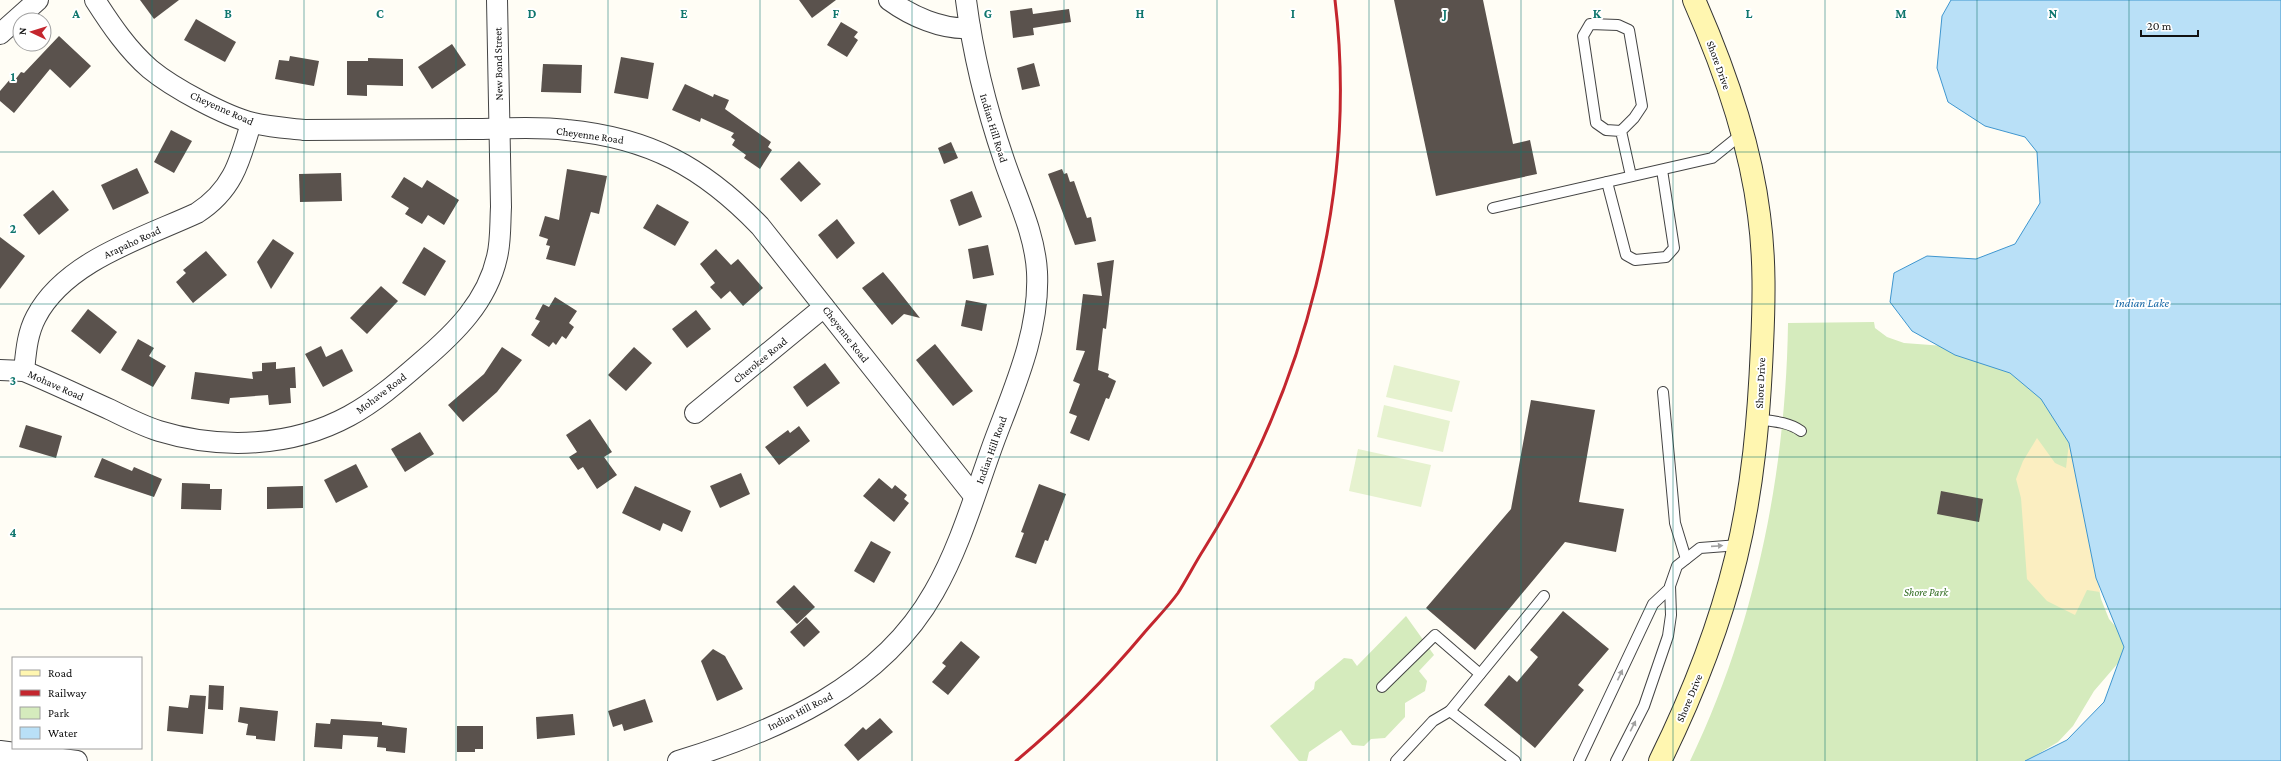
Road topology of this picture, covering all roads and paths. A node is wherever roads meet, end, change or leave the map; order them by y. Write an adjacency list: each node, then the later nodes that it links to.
1 (38, 0): 8 (street)
2 (95, 0): 9 (street, Cheyenne Road)
3 (497, 0): 10 (street, New Bond Street)
4 (889, 0): 7 (street)
5 (966, 0): 7 (street, Indian Hill Road)
6 (1694, 0): 12 (main road, Shore Drive)
7 (970, 28): 24 (street, Indian Hill Road)
8 (0, 34)
9 (252, 123): 10 (street, Cheyenne Road); 19 (street, Arapaho Road)
10 (500, 129): 17 (street, Cheyenne Road); 19 (street, Mohave Road)
11 (1621, 131): 11 (lane); 14 (lane)
12 (1743, 133): 13 (lane); 22 (main road, Shore Drive)
13 (1662, 170): 14 (lane); 15 (lane)
14 (1632, 176): 15 (lane)
15 (1607, 182): 16 (lane)
16 (1493, 208)
17 (824, 307): 21 (street, Cherokee Road); 24 (street, Cheyenne Road)
18 (0, 370): 19 (street, Mohave Road)
19 (24, 371)
20 (1663, 392): 26 (lane)
21 (695, 413)
22 (1758, 419): 23 (lane); 25 (main road, Shore Drive)
23 (1801, 431)
24 (974, 496): 34 (street, Indian Hill Road)
25 (1739, 545): 26 (lane, one-way to 25); 39 (main road, Shore Drive)
26 (1686, 559): 27 (lane)
27 (1670, 588): 37 (lane, one-way to 27); 38 (lane, one-way to 27)
28 (1544, 596): 29 (lane)
29 (1480, 674): 30 (lane); 31 (lane)
30 (1382, 687)
31 (1450, 711): 35 (lane); 36 (lane)
32 (0, 752): 33 (street)
33 (77, 761)
34 (678, 761)
35 (1396, 761)
36 (1515, 761)
37 (1579, 761)
38 (1616, 761)
39 (1660, 761)

